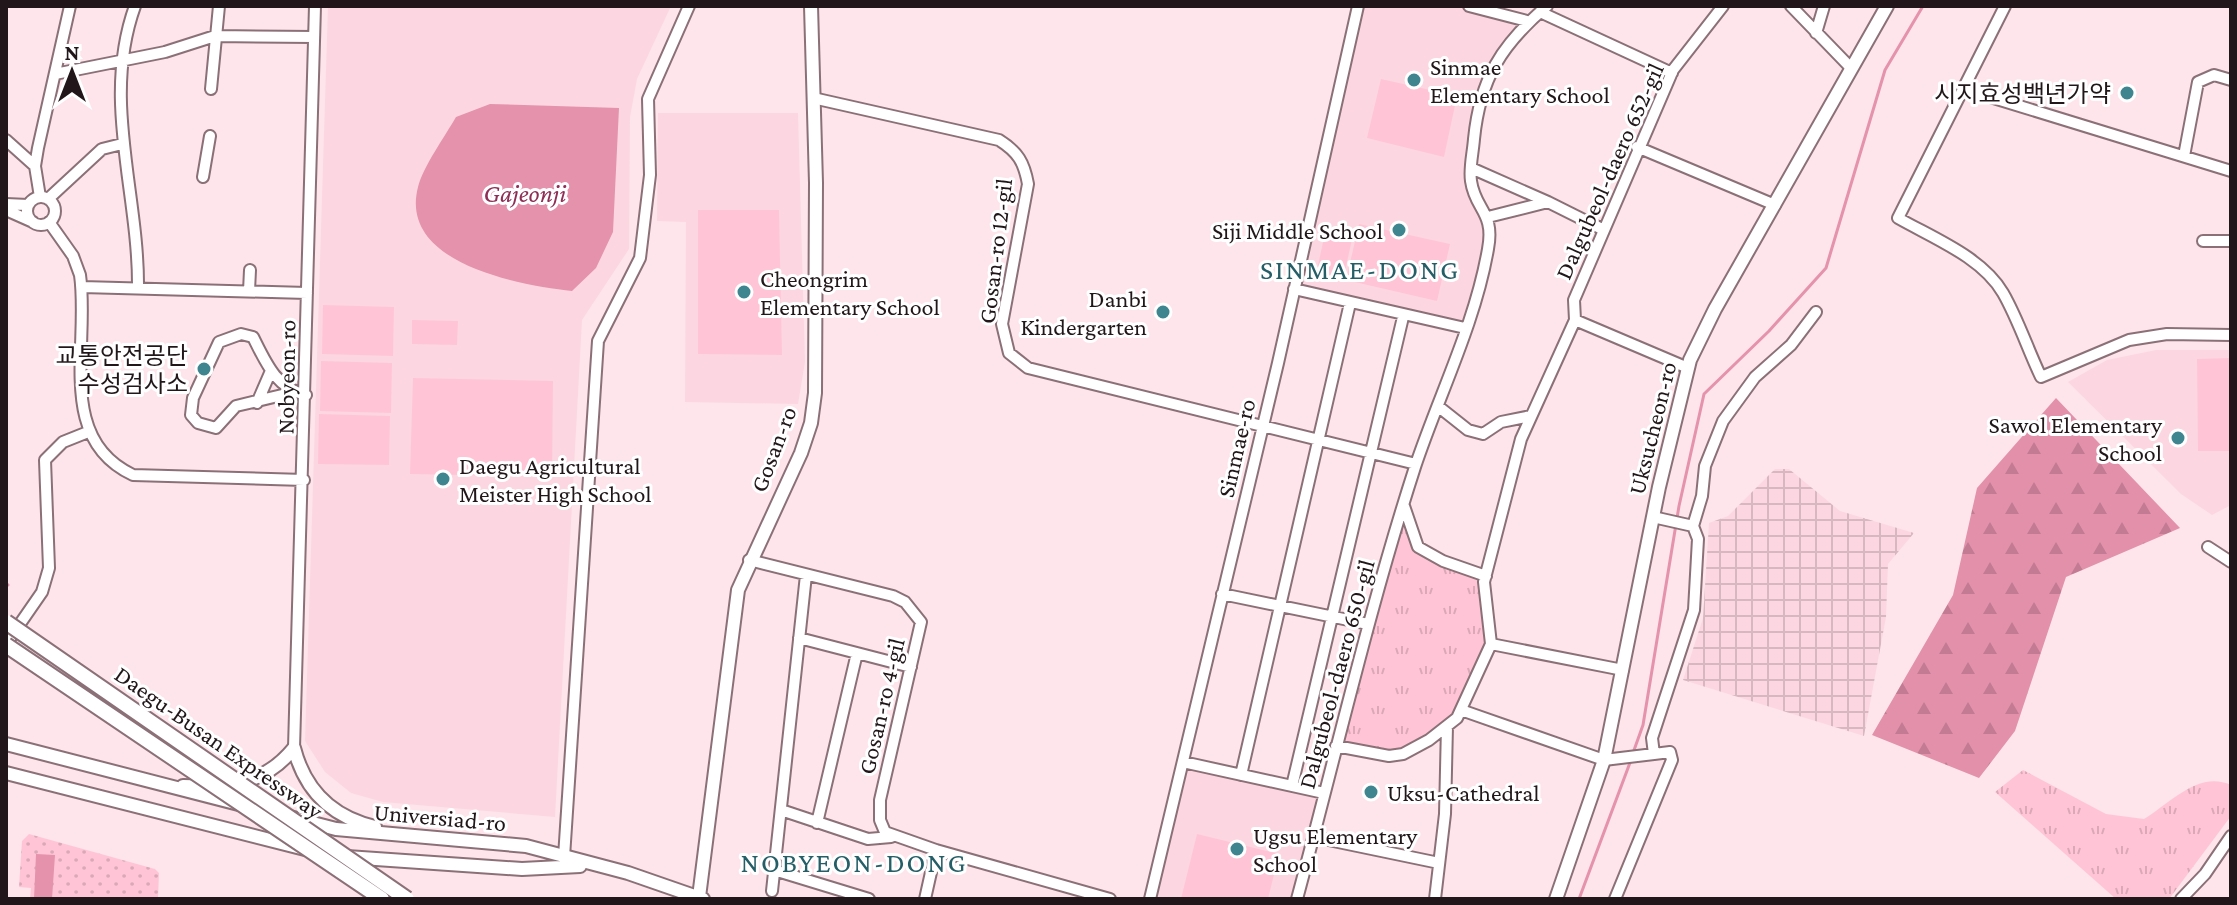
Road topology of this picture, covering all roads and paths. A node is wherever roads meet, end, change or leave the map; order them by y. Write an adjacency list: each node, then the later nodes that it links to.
1 (69, 6): 22 (street)
2 (135, 6): 19 (street)
3 (219, 6): 17 (street)
4 (315, 6): 18 (street, Nobyeon-ro)
5 (689, 6): 111 (street)
6 (811, 6): 26 (main road, Gosan-ro)
7 (1358, 6): 51 (street, Sinmae-ro)
8 (1469, 6): 15 (street)
9 (1723, 6): 21 (street, Dalgubeol-daero 652-gil)
10 (1791, 6): 16 (street)
11 (1824, 6): 16 (street)
12 (1887, 6): 20 (main road, Uksucheon-ro)
13 (2005, 6): 25 (street)
14 (1543, 9): 15 (street, Dalgubeol-daero 650-gil); 21 (street)
15 (1527, 21): 33 (street, Dalgubeol-daero 650-gil)
16 (1816, 33): 20 (street)
17 (215, 36): 18 (street); 19 (street); 24 (street)
18 (314, 37): 53 (street, Nobyeon-ro)
19 (120, 62): 22 (street); 29 (street)
20 (1851, 68): 40 (main road, Uksucheon-ro)
21 (1672, 73): 30 (street, Dalgubeol-daero 652-gil)
22 (55, 74): 32 (street)
23 (2231, 80): 31 (street)
24 (211, 89)
25 (1964, 89): 31 (street); 59 (street)
26 (813, 98): 66 (street, Gosan-ro 12-gil); 76 (main road, Gosan-ro)
27 (210, 136): 35 (street)
28 (6, 140): 32 (street)
29 (122, 144): 36 (street); 50 (street)
30 (1637, 147): 40 (street); 45 (street, Dalgubeol-daero 652-gil)
31 (2184, 156): 34 (street)
32 (35, 166): 36 (street)
33 (1471, 168): 37 (street); 42 (street, Dalgubeol-daero 650-gil)
34 (2231, 171)
35 (203, 177)
36 (44, 198): 39 (street); 43 (street)
37 (1548, 202): 42 (street); 45 (street)
38 (6, 204): 39 (street)
39 (28, 205): 44 (street)
40 (1775, 205): 60 (main road, Uksucheon-ro)
41 (6, 210): 44 (street)
42 (1488, 217): 58 (street, Dalgubeol-daero 650-gil)
43 (49, 222): 44 (street); 49 (street)
44 (36, 224)
45 (1604, 230): 57 (street, Dalgubeol-daero 652-gil)
46 (2203, 241): 47 (street)
47 (2231, 241)
48 (250, 270): 52 (street)
49 (82, 287): 50 (street); 67 (street)
50 (138, 288): 52 (street)
51 (1294, 289): 54 (street); 66 (street, Sinmae-ro)
52 (249, 291): 53 (street)
53 (307, 293): 62 (street, Nobyeon-ro)
54 (1350, 303): 56 (street); 68 (street)
55 (1816, 312): 74 (street)
56 (1403, 317): 58 (street); 69 (street)
57 (1575, 320): 60 (street); 65 (street, Dalgubeol-daero 652-gil)
58 (1465, 328): 64 (street, Dalgubeol-daero 650-gil)
59 (2231, 335)
60 (1688, 368): 73 (main road, Uksucheon-ro)
61 (270, 373): 62 (street); 63 (street); 63 (street)
62 (301, 394): 63 (street); 71 (street, Nobyeon-ro)
63 (257, 403)
64 (1439, 407): 65 (street); 70 (street, Dalgubeol-daero 650-gil)
65 (1531, 416): 79 (street, Dalgubeol-daero 652-gil)
66 (1262, 424): 68 (street); 80 (street, Sinmae-ro)
67 (88, 432): 71 (street); 87 (street)
68 (1318, 441): 69 (street); 81 (street)
69 (1371, 452): 70 (street); 82 (street)
70 (1416, 464): 72 (street, Dalgubeol-daero 650-gil)
71 (304, 480): 95 (street, Nobyeon-ro)
72 (1404, 506): 79 (street); 84 (street, Dalgubeol-daero 650-gil)
73 (1653, 517): 74 (street); 90 (main road, Uksucheon-ro)
74 (1693, 526): 96 (street)
75 (2208, 547): 77 (street)
76 (749, 560): 78 (street, Gosan-ro 4-gil); 117 (main road, Gosan-ro)
77 (2231, 562)
78 (806, 575): 85 (street); 89 (street, Gosan-ro 4-gil)
79 (1486, 576): 86 (street, Dalgubeol-daero 652-gil)
80 (1222, 594): 81 (street); 98 (street, Sinmae-ro)
81 (1281, 606): 82 (street); 100 (street)
82 (1331, 617): 84 (street); 102 (street)
83 (6, 622): 119 (highway, Daegu-Busan Expressway, bridge)
84 (1368, 624): 94 (street, Dalgubeol-daero 650-gil)
85 (799, 638): 88 (street); 104 (street)
86 (1491, 644): 90 (street); 91 (street, Dalgubeol-daero 652-gil)
87 (6, 645): 118 (highway, Daegu-Busan Expressway, bridge)
88 (857, 653): 89 (street); 105 (street)
89 (911, 667): 107 (street, Gosan-ro 4-gil)
90 (1623, 670): 97 (main road, Uksucheon-ro)
91 (1461, 710): 92 (street, Dalgubeol-daero 652-gil); 97 (street)
92 (1447, 726): 94 (street, Dalgubeol-daero 652-gil); 112 (street)
93 (6, 744): 101 (main road, Universiad-ro)
94 (1336, 746): 103 (street, Dalgubeol-daero 650-gil)
95 (294, 748): 101 (main road); 109 (main road)
96 (1654, 754): 97 (street); 127 (street)
97 (1604, 760): 126 (main road, Uksucheon-ro)
98 (1183, 762): 100 (street); 123 (street, Sinmae-ro)
99 (6, 773): 113 (main road, Universiad-ro)
100 (1241, 775): 102 (street)
101 (162, 786): 109 (main road, Universiad-ro)
102 (1292, 786): 103 (street)
103 (1324, 793): 108 (street, Dalgubeol-daero 650-gil)
104 (781, 810): 105 (street); 114 (street)
105 (817, 823): 107 (street)
106 (2231, 836): 128 (street)
107 (891, 837): 110 (street)
108 (1314, 837): 112 (street); 124 (street, Dalgubeol-daero 650-gil)
109 (429, 840): 111 (main road, Universiad-ro)
110 (936, 850): 116 (street); 121 (street)
111 (564, 857): 113 (main road, Universiad-ro)
112 (1439, 863): 125 (street)
113 (591, 866): 117 (main road, Universiad-ro)
114 (774, 870): 115 (street); 120 (street)
115 (772, 891)
116 (1086, 896): 122 (street)
117 (701, 898)
118 (382, 899)
119 (407, 899)
120 (869, 899)
121 (925, 899)
122 (1110, 899)
123 (1150, 899)
124 (1297, 899)
125 (1435, 899)
126 (1556, 899)
127 (1615, 899)
128 (2181, 899)

